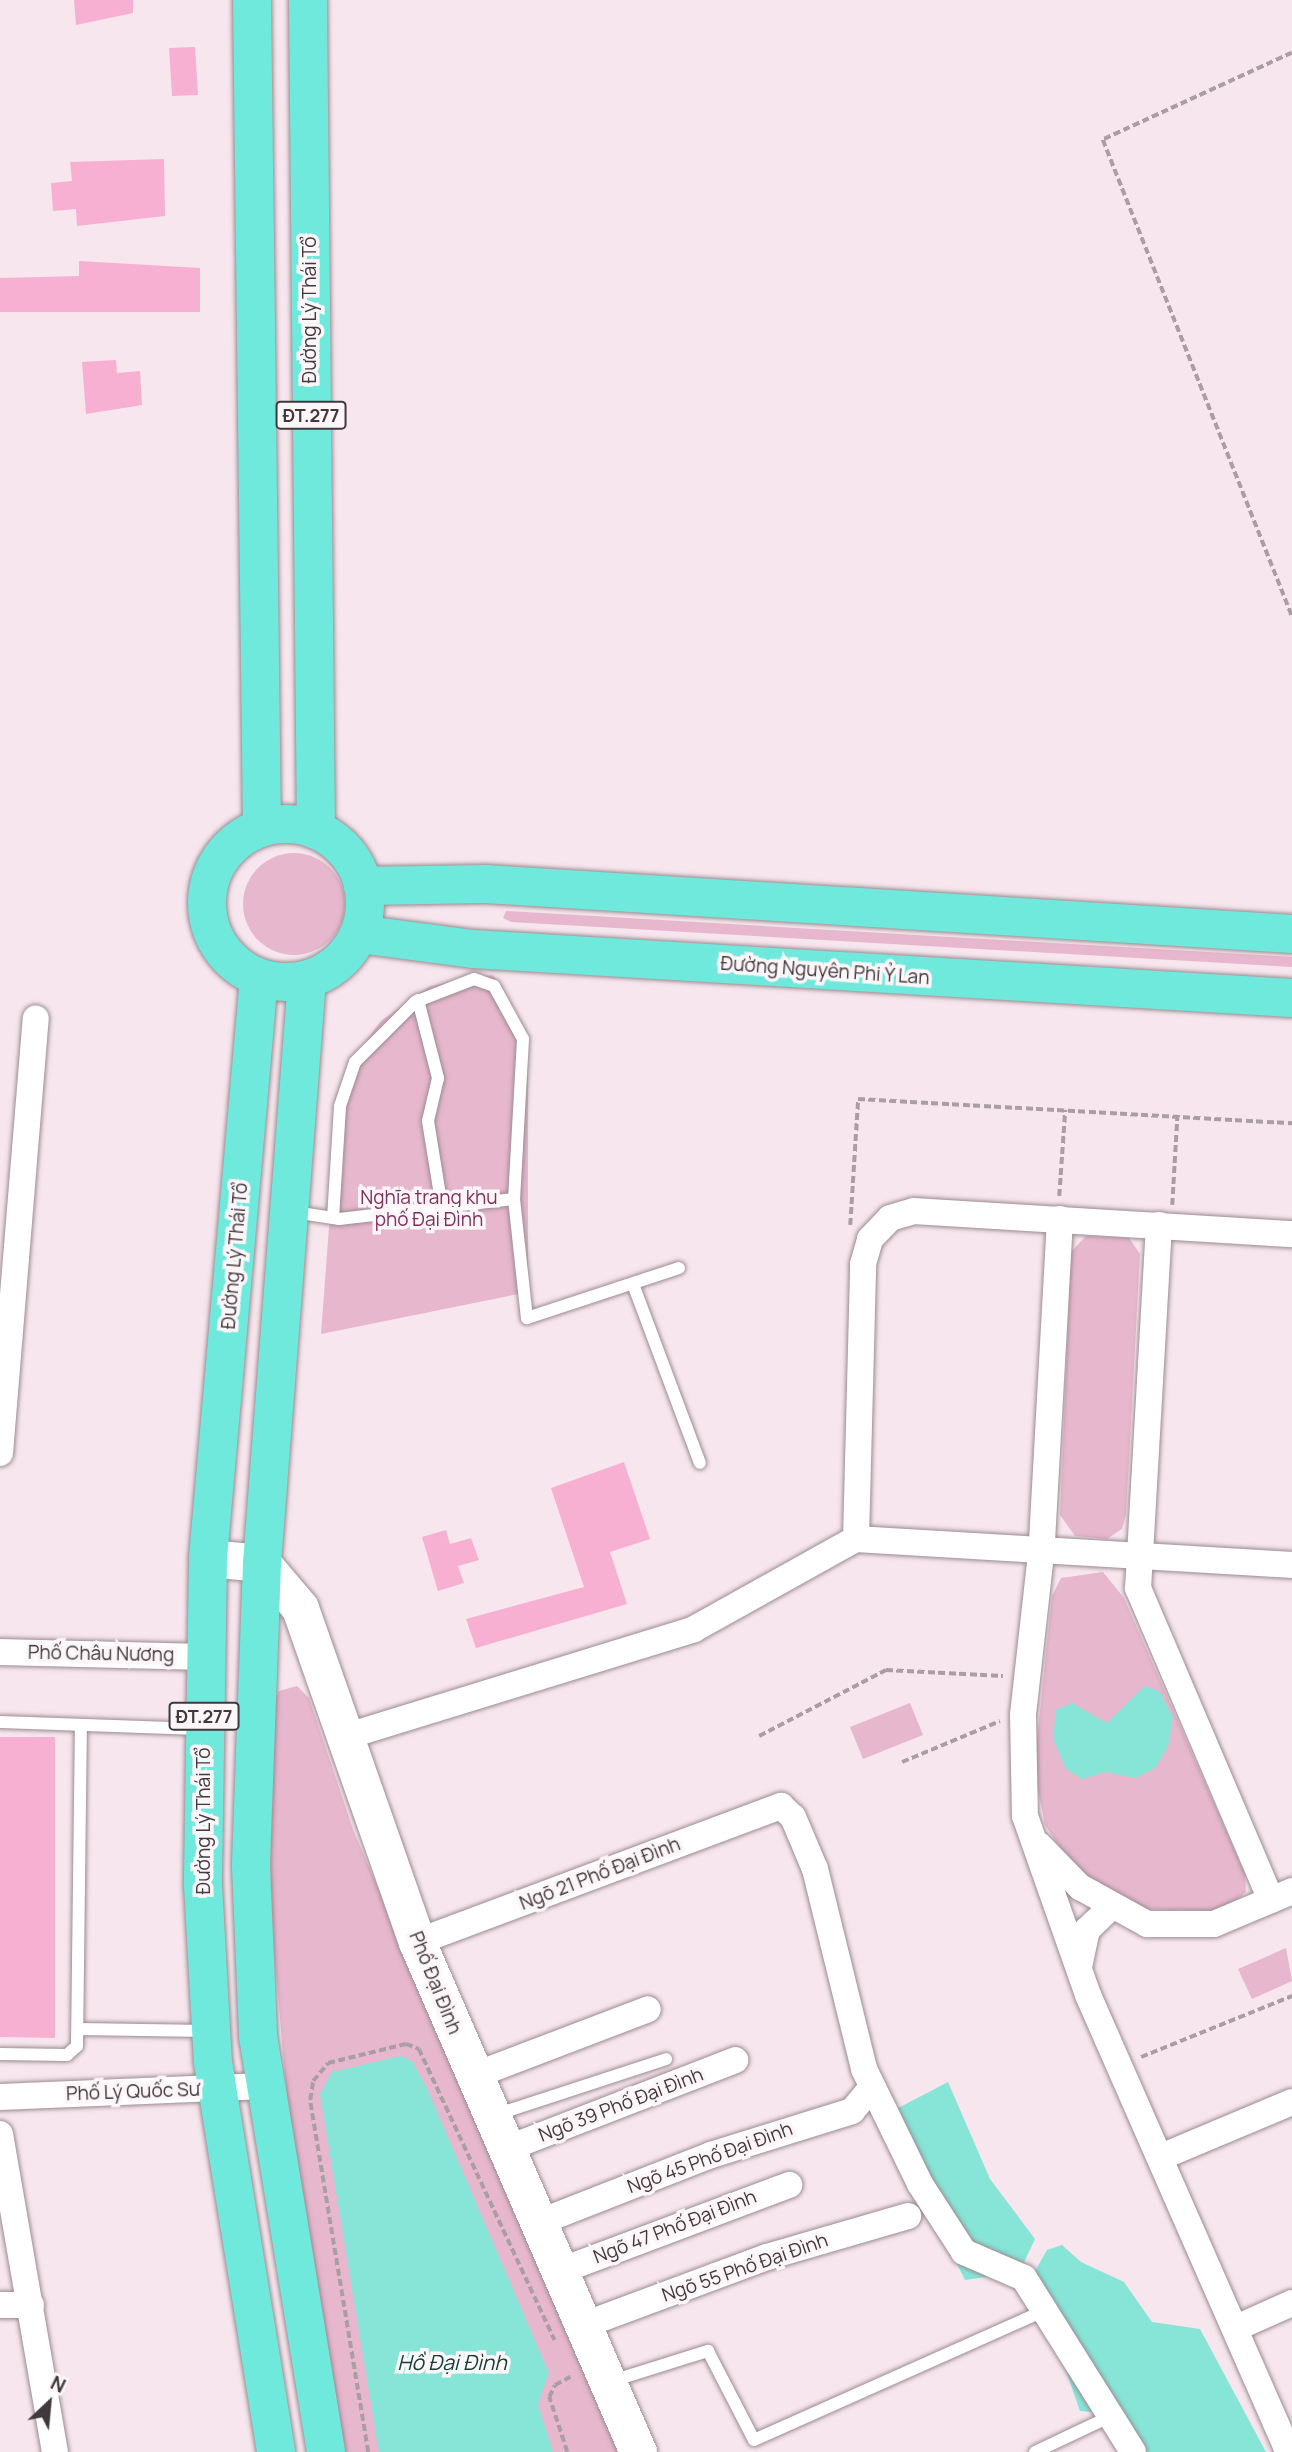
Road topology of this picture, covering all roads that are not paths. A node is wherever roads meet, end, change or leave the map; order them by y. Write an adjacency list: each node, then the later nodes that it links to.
1 (253, 0): 3 (main road, ĐT.277)
2 (308, 0): 4 (main road, Đường Lý Thái Tổ / ĐT.277)
3 (262, 827): 4 (main road); 8 (main road)
4 (316, 830): 5 (main road)
5 (363, 886): 6 (main road); 7 (main road)
6 (359, 934): 9 (main road); 10 (main road, Đường Nguyên Phi Ỷ Lan)
7 (1292, 934)
8 (259, 978): 9 (main road); 27 (main road, Đường Lý Thái Tổ / ĐT.277)
9 (307, 980): 17 (main road, ĐT.277)
10 (1292, 998)
11 (418, 1000): 14 (lane); 15 (lane); 19 (lane)
12 (36, 1018): 13 (street)
13 (12, 1157): 23 (street)
14 (514, 1199): 15 (lane); 22 (lane)
15 (442, 1207): 19 (lane)
16 (1059, 1209): 18 (street); 25 (street); 26 (street)
17 (287, 1211): 19 (lane); 29 (main road, ĐT.277)
18 (1166, 1215): 20 (street); 28 (street)
19 (332, 1218)
20 (1292, 1234)
21 (679, 1268): 22 (lane)
22 (633, 1284): 24 (lane)
23 (0, 1450)
24 (700, 1463)
25 (856, 1539): 26 (street); 36 (street)
26 (1041, 1554): 28 (street); 37 (street)
27 (208, 1558): 29 (street); 32 (main road, Đường Lý Thái Tổ / ĐT.277)
28 (1136, 1559): 30 (street); 38 (street)
29 (262, 1563): 36 (street, Phố Đại Đình); 49 (main road, ĐT.277)
30 (1292, 1565)
31 (0, 1652): 32 (street, Phố Châu Nương)
32 (203, 1657): 35 (main road, Đường Lý Thái Tổ / ĐT.277)
33 (0, 1722): 34 (lane)
34 (81, 1725): 35 (lane); 43 (lane)
35 (204, 1729): 44 (main road, Đường Lý Thái Tổ / ĐT.277)
36 (344, 1737): 40 (street, Phố Đại Đình)
37 (1031, 1836): 39 (street); 41 (street)
38 (1281, 1895): 39 (street)
39 (1110, 1908): 41 (street)
40 (417, 1942): 48 (street, Phố Đại Đình); 50 (street, Ngõ 21 Phố Đại Đình)
41 (1079, 1967): 57 (street)
42 (648, 2009): 48 (street)
43 (78, 2029): 44 (lane); 45 (lane)
44 (210, 2031): 51 (main road, Đường Lý Thái Tổ / ĐT.277)
45 (0, 2054)
46 (666, 2059): 54 (lane)
47 (735, 2060): 56 (street, Ngõ 39 Phố Đại Đình)
48 (473, 2076): 54 (street, Phố Đại Đình)
49 (265, 2086): 51 (street, Phố Lý Quốc Sư); 72 (main road, ĐT.277)
50 (872, 2087): 60 (street, Ngõ 45 Phố Đại Đình); 65 (street)
51 (217, 2090): 52 (street, Phố Lý Quốc Sư); 71 (main road, Đường Lý Thái Tổ / ĐT.277)
52 (0, 2096)
53 (1292, 2102): 57 (street)
54 (491, 2117): 56 (street, Phố Đại Đình)
55 (0, 2134): 64 (street)
56 (506, 2149): 60 (street, Phố Đại Đình)
57 (1161, 2157): 67 (street)
58 (789, 2185): 61 (street, Ngõ 47 Phố Đại Đình)
59 (908, 2216): 66 (street, Ngõ 55 Phố Đại Đình)
60 (540, 2222): 61 (street, Phố Đại Đình)
61 (560, 2271): 66 (street, Phố Đại Đình)
62 (1292, 2303): 67 (street)
63 (0, 2305): 64 (street)
64 (31, 2305): 70 (street)
65 (1046, 2310): 68 (lane); 69 (street)
66 (584, 2325): 68 (street, Phố Đại Đình)
67 (1236, 2328): 76 (street)
68 (608, 2382): 73 (street, Phố Đại Đình)
69 (1111, 2415): 74 (lane); 75 (street)
70 (55, 2452)
71 (276, 2452)
72 (326, 2452)
73 (638, 2452)
74 (1035, 2452)
75 (1133, 2452)
76 (1289, 2452)

